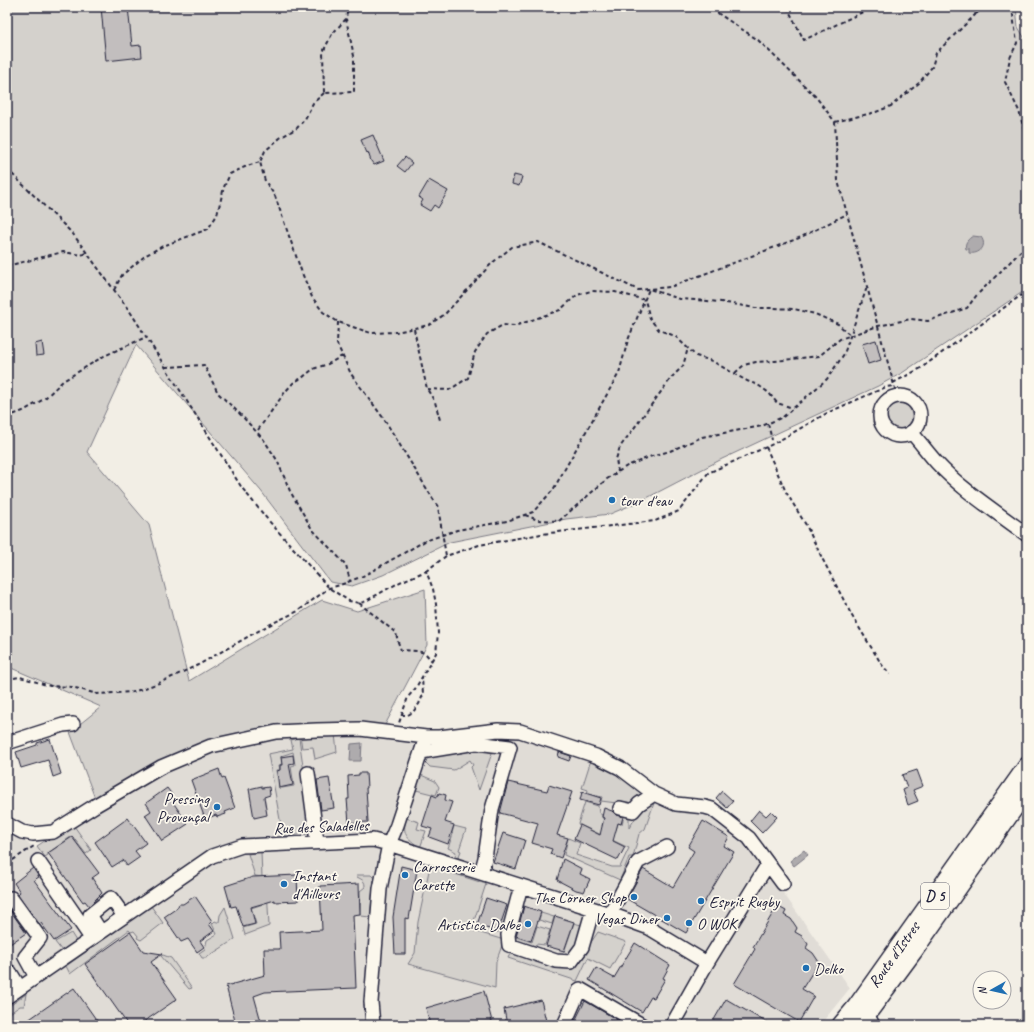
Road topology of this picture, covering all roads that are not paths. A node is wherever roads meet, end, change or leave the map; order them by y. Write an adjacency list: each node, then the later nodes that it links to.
1 (911, 432): 1 (street); 2 (street)
2 (1027, 535)
3 (73, 724): 5 (street)
4 (426, 737): 6 (street); 10 (street); 12 (street)
5 (7, 743)
6 (421, 752): 14 (street); 18 (street)
7 (1027, 766): 36 (main road, Route d'Istres / D 5)
8 (308, 773): 13 (street)
9 (1027, 790): 31 (main road, Route d'Istres / D 5)
10 (654, 794): 11 (street); 17 (street)
11 (620, 808)
12 (7, 824)
13 (317, 842): 14 (street, Rue des Saladelles); 24 (street, Rue des Saladelles)
14 (389, 844): 18 (street, Rue des Saladelles); 32 (street)
15 (667, 847): 23 (street)
16 (38, 861): 25 (street)
17 (768, 864): 19 (street); 26 (street)
18 (481, 873): 20 (street, Rue des Saladelles)
19 (783, 884)
20 (521, 886): 22 (street, Rue des Saladelles); 22 (street)
21 (11, 898): 28 (street)
22 (593, 909): 23 (street, Rue des Saladelles)
23 (610, 914): 26 (street, Rue des Saladelles)
24 (124, 916): 25 (street, Rue des Saladelles); 25 (street)
25 (96, 935): 28 (street, Rue des Saladelles)
26 (707, 963): 35 (street)
27 (8, 972): 29 (street)
28 (36, 977): 29 (street, Rue des Saladelles)
29 (20, 988): 30 (street, Rue des Saladelles)
30 (7, 997)
31 (866, 1021)
32 (373, 1025)
33 (564, 1025): 34 (street)
34 (642, 1025)
35 (672, 1025)
36 (841, 1025)

